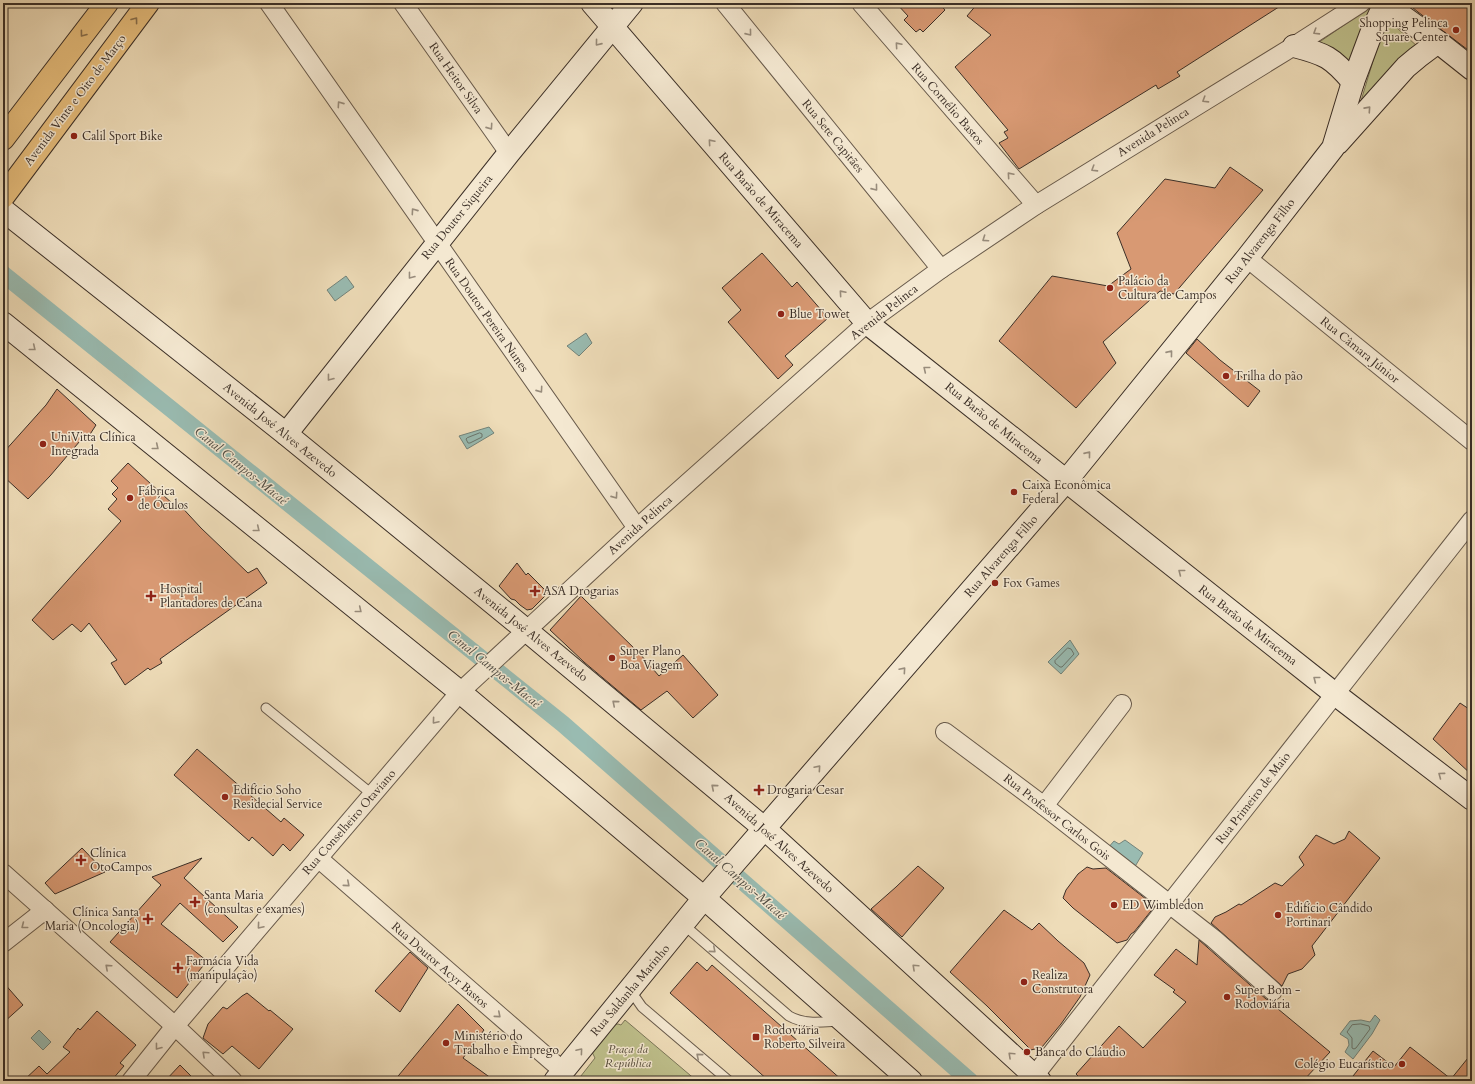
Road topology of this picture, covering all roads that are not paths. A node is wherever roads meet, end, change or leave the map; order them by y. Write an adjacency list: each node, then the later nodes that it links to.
1 (107, 3): 16 (main road, one-way to 16)
2 (148, 3): 19 (main road, Avenida Vinte e Oito de Março, one-way to 2)
3 (270, 3): 22 (street, Rua Doutor Pereira Nunes, one-way to 3)
4 (403, 3): 18 (street, Rua Heitor Silva, one-way to 18)
5 (592, 3): 11 (main road, Rua Barão de Miracema)
6 (632, 3): 11 (main road, Rua Doutor Siqueira)
7 (725, 3): 24 (street, Rua Sete Capitães, one-way to 24)
8 (861, 3): 20 (street, Rua Cornélio Bastos, one-way to 8)
9 (1361, 3): 13 (street, Avenida Pelinca, one-way to 13)
10 (1385, 3): 12 (main road); 15 (main road, Rua Alvarenga Filho)
11 (611, 27): 18 (main road, Rua Doutor Siqueira, one-way to 18); 25 (main road, Rua Barão de Miracema, one-way to 11)
12 (1438, 42): 14 (main road); 17 (main road, Rua Alvarenga Filho, one-way to 12)
13 (1294, 46): 15 (main road); 20 (street, Avenida Pelinca, one-way to 20)
14 (1472, 70)
15 (1353, 82): 17 (main road, Rua Alvarenga Filho)
16 (3, 139)
17 (1333, 148): 23 (main road, Rua Alvarenga Filho)
18 (509, 153): 22 (main road, Rua Doutor Siqueira)
19 (3, 197)
20 (1036, 205): 24 (street, Avenida Pelinca, one-way to 24)
21 (3, 210): 27 (main road, Avenida José Alves Azevedo)
22 (437, 243): 27 (main road, Rua Doutor Siqueira, one-way to 27); 31 (street, Rua Doutor Pereira Nunes, one-way to 31)
23 (1247, 258): 28 (street, Rua Câmara Júnior); 29 (main road, Rua Alvarenga Filho, one-way to 23)
24 (941, 269): 25 (street, Avenida Pelinca)
25 (867, 322): 29 (main road, Rua Barão de Miracema, one-way to 25); 31 (street, Avenida Pelinca)
26 (3, 323): 33 (main road, one-way to 33)
27 (286, 434): 32 (main road, Avenida José Alves Azevedo)
28 (1472, 441)
29 (1066, 481): 34 (main road, Rua Barão de Miracema, one-way to 29); 41 (main road, Rua Alvarenga Filho, one-way to 29)
30 (1472, 520): 34 (street, Rua Primeiro de Maio)
31 (637, 528): 32 (street, Avenida Pelinca)
32 (526, 630): 33 (street, Avenida Pelinca); 41 (main road, Avenida José Alves Azevedo, one-way to 32)
33 (460, 692): 38 (street, Rua Conselheiro Otaviano, one-way to 38); 44 (main road)
34 (1335, 694): 39 (main road, Rua Barão de Miracema, one-way to 34); 45 (street, Rua Primeiro de Maio)
35 (1122, 704): 40 (street)
36 (266, 708): 38 (lane)
37 (945, 732): 40 (street, Rua Professor Carlos Gois)
38 (373, 795): 42 (street, Rua Conselheiro Otaviano)
39 (1472, 799)
40 (1044, 806): 45 (street, Rua Professor Carlos Gois)
41 (765, 829): 44 (main road, Rua Alvarenga Filho); 54 (main road, Avenida José Alves Azevedo, one-way to 41)
42 (318, 858): 52 (street, Rua Conselheiro Otaviano, one-way to 52); 53 (street, Rua Doutor Acyr Bastos, one-way to 53)
43 (3, 873): 46 (street)
44 (704, 898): 47 (main road, Rua Saldanha Marinho); 51 (main road)
45 (1169, 904): 50 (street, Rua Professor Carlos Gois); 54 (street, Rua Primeiro de Maio)
46 (45, 910): 48 (street, one-way to 48); 52 (street, one-way to 46)
47 (684, 925): 49 (main road, Rua Saldanha Marinho); 51 (lane, one-way to 51)
48 (3, 943)
49 (632, 988): 53 (main road, Rua Saldanha Marinho, one-way to 49); 57 (lane, one-way to 49)
50 (1274, 991)
51 (843, 1021): 58 (main road)
52 (175, 1026): 55 (street, Rua Conselheiro Otaviano, one-way to 55); 56 (street, one-way to 52)
53 (559, 1076)
54 (1037, 1078)
55 (131, 1081)
56 (233, 1081)
57 (729, 1081)
58 (911, 1081)

